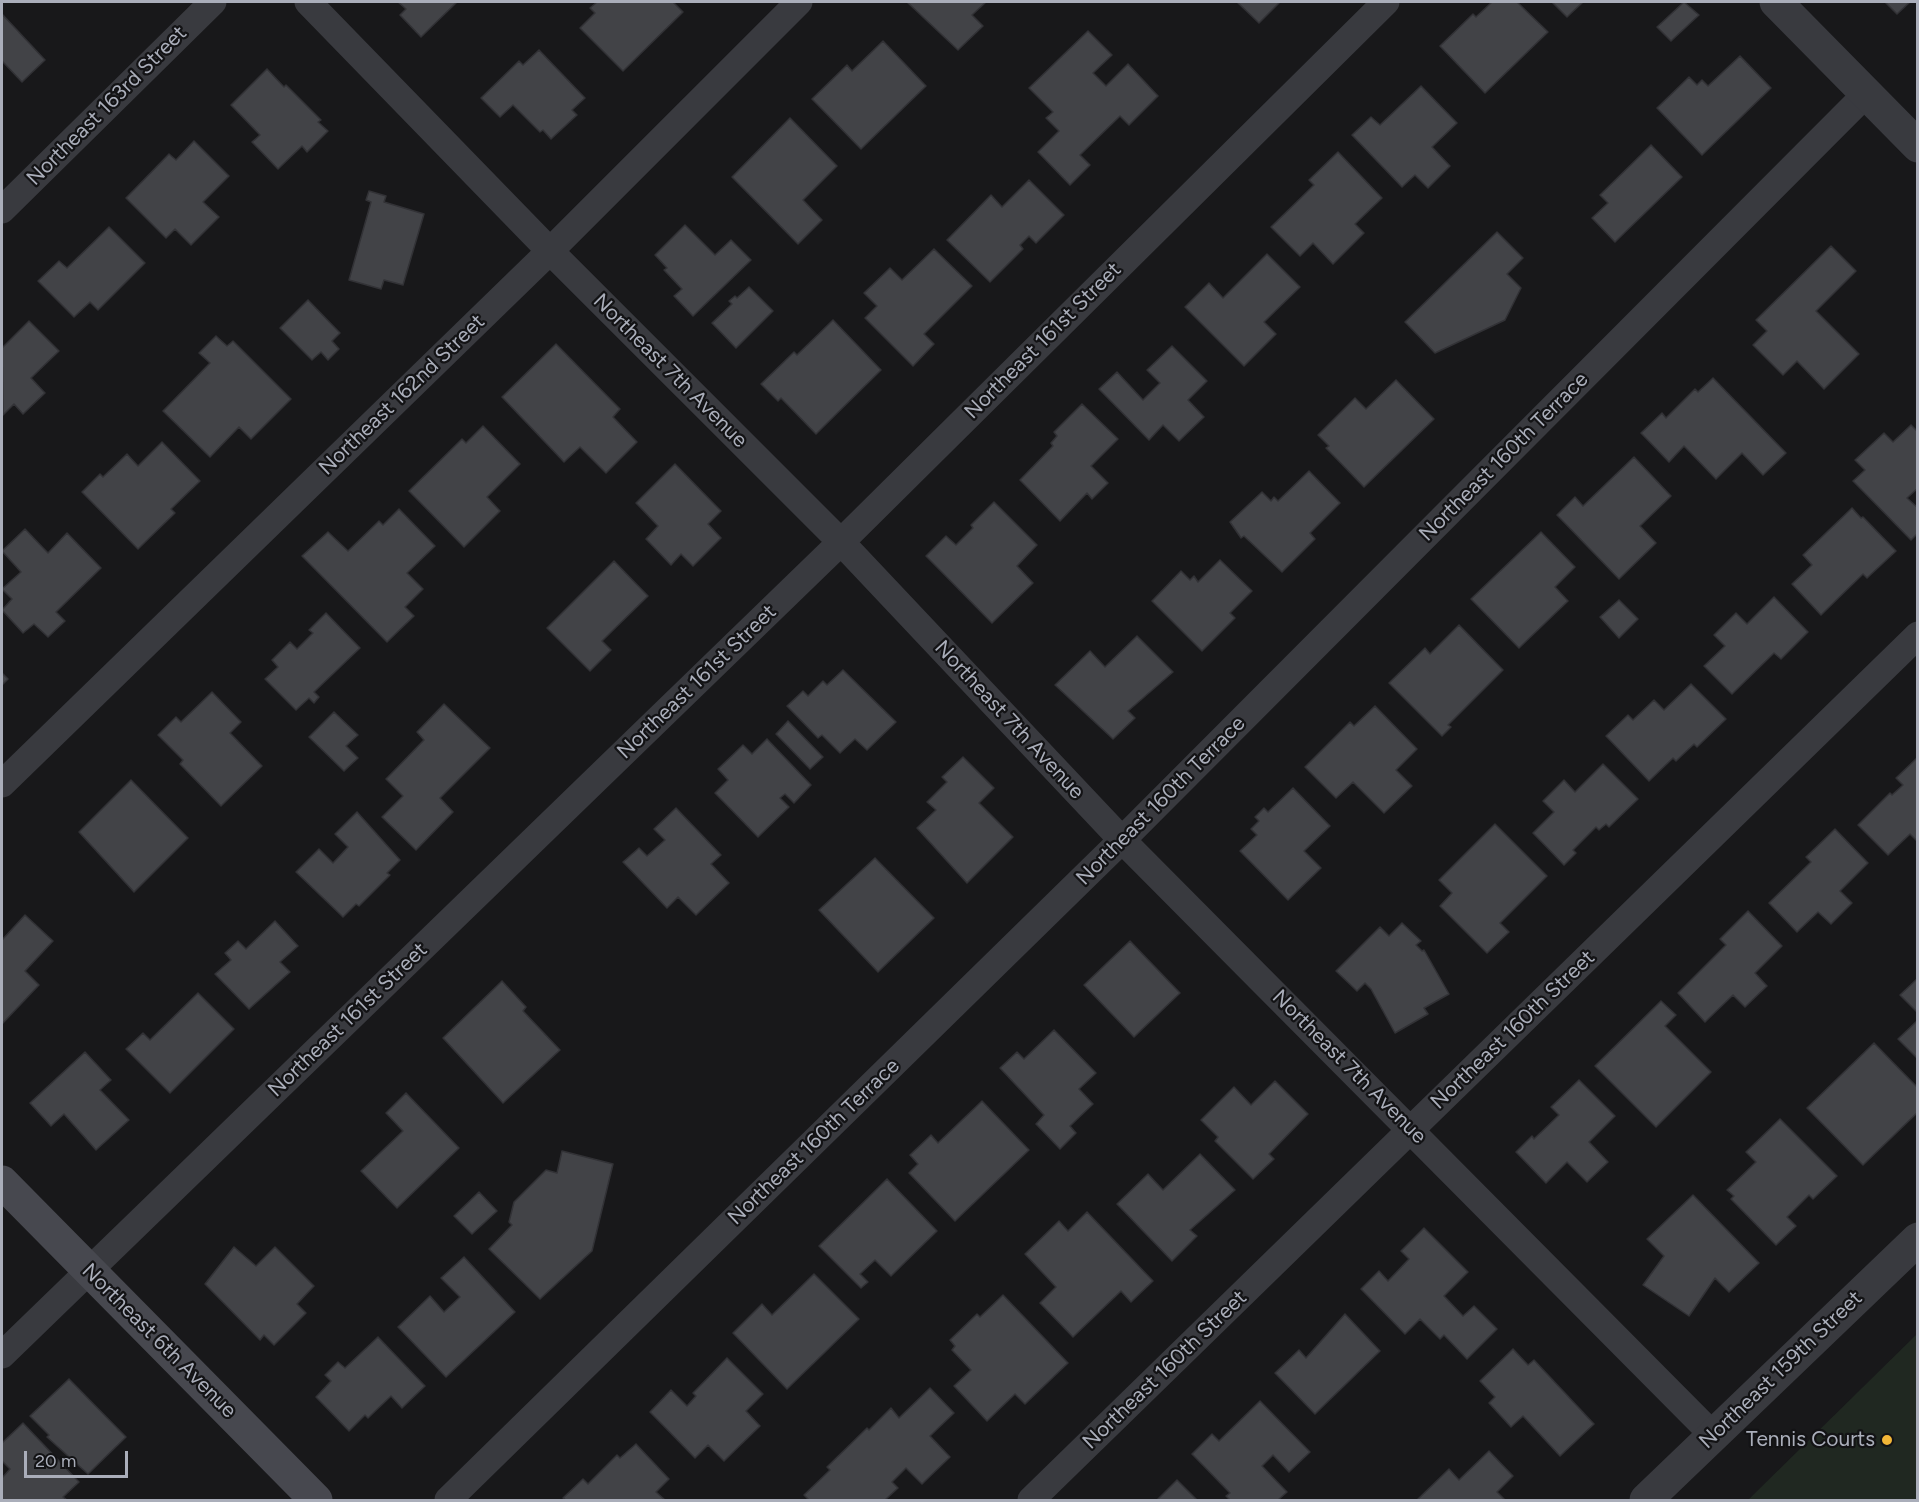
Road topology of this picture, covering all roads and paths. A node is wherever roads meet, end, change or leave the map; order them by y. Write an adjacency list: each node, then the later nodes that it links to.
1 (213, 2): 8 (street, Northeast 163rd Street)
2 (308, 2): 9 (street, Northeast 7th Avenue)
3 (799, 2): 9 (street, Northeast 162nd Street)
4 (1386, 2): 10 (street, Northeast 161st Street)
5 (1776, 2): 6 (street)
6 (1866, 94): 7 (street); 13 (street, Northeast 160th Terrace)
7 (1917, 146)
8 (2, 210)
9 (550, 251): 10 (street, Northeast 7th Avenue); 12 (street, Northeast 162nd Street)
10 (841, 542): 13 (street, Northeast 7th Avenue); 17 (street, Northeast 161st Street)
11 (1917, 635): 14 (street, Northeast 160th Street)
12 (2, 784)
13 (1122, 840): 14 (street, Northeast 7th Avenue); 21 (street, Northeast 160th Terrace)
14 (1412, 1130): 19 (street, Northeast 7th Avenue); 22 (street, Northeast 160th Street)
15 (2, 1182): 17 (main road, Northeast 6th Avenue)
16 (1917, 1239): 19 (street, Northeast 159th Street)
17 (89, 1271): 18 (street, Northeast 161st Street); 20 (main road, Northeast 6th Avenue)
18 (2, 1355)
19 (1713, 1435): 23 (street, Northeast 159th Street)
20 (316, 1500)
21 (448, 1500)
22 (1031, 1500)
23 (1646, 1500)

